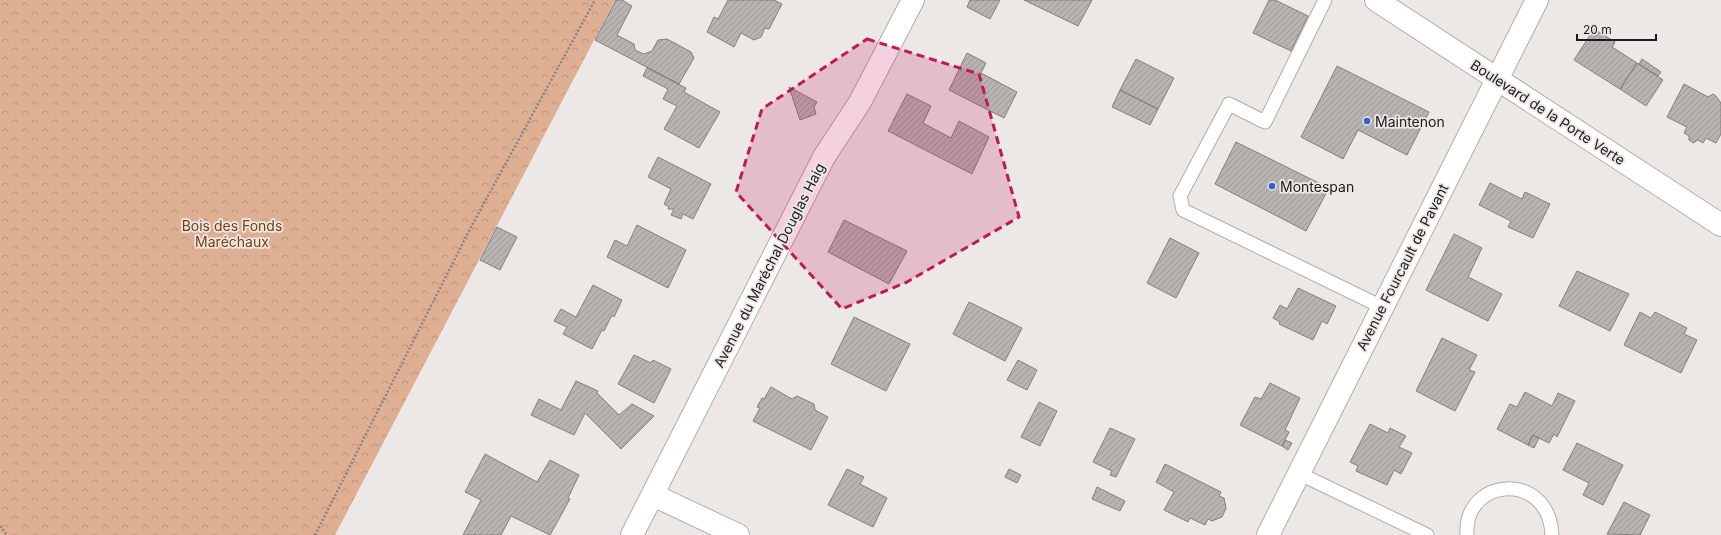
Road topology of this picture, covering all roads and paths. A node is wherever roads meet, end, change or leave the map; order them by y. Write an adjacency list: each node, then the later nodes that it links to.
1 (595, 0): 13 (path)
2 (913, 0): 10 (street, Avenue du Maréchal Douglas Haig)
3 (1325, 0): 8 (lane)
4 (1376, 0): 6 (street, Boulevard de la Porte Verte)
5 (1537, 0): 6 (street, Avenue Fourcault de Pavant)
6 (1497, 80): 7 (street, Boulevard de la Porte Verte); 8 (street, Avenue Fourcault de Pavant)
7 (1721, 225)
8 (1382, 307): 9 (street, Avenue Fourcault de Pavant)
9 (1298, 473): 16 (street, Avenue Fourcault de Pavant); 17 (lane)
10 (653, 495): 14 (street, Avenue du Maréchal Douglas Haig); 15 (street)
11 (0, 526): 12 (path)
12 (7, 535)
13 (315, 535)
14 (632, 535)
15 (738, 535)
16 (1268, 535)
17 (1428, 535)
18 (1467, 535): 19 (lane)
19 (1552, 535)

